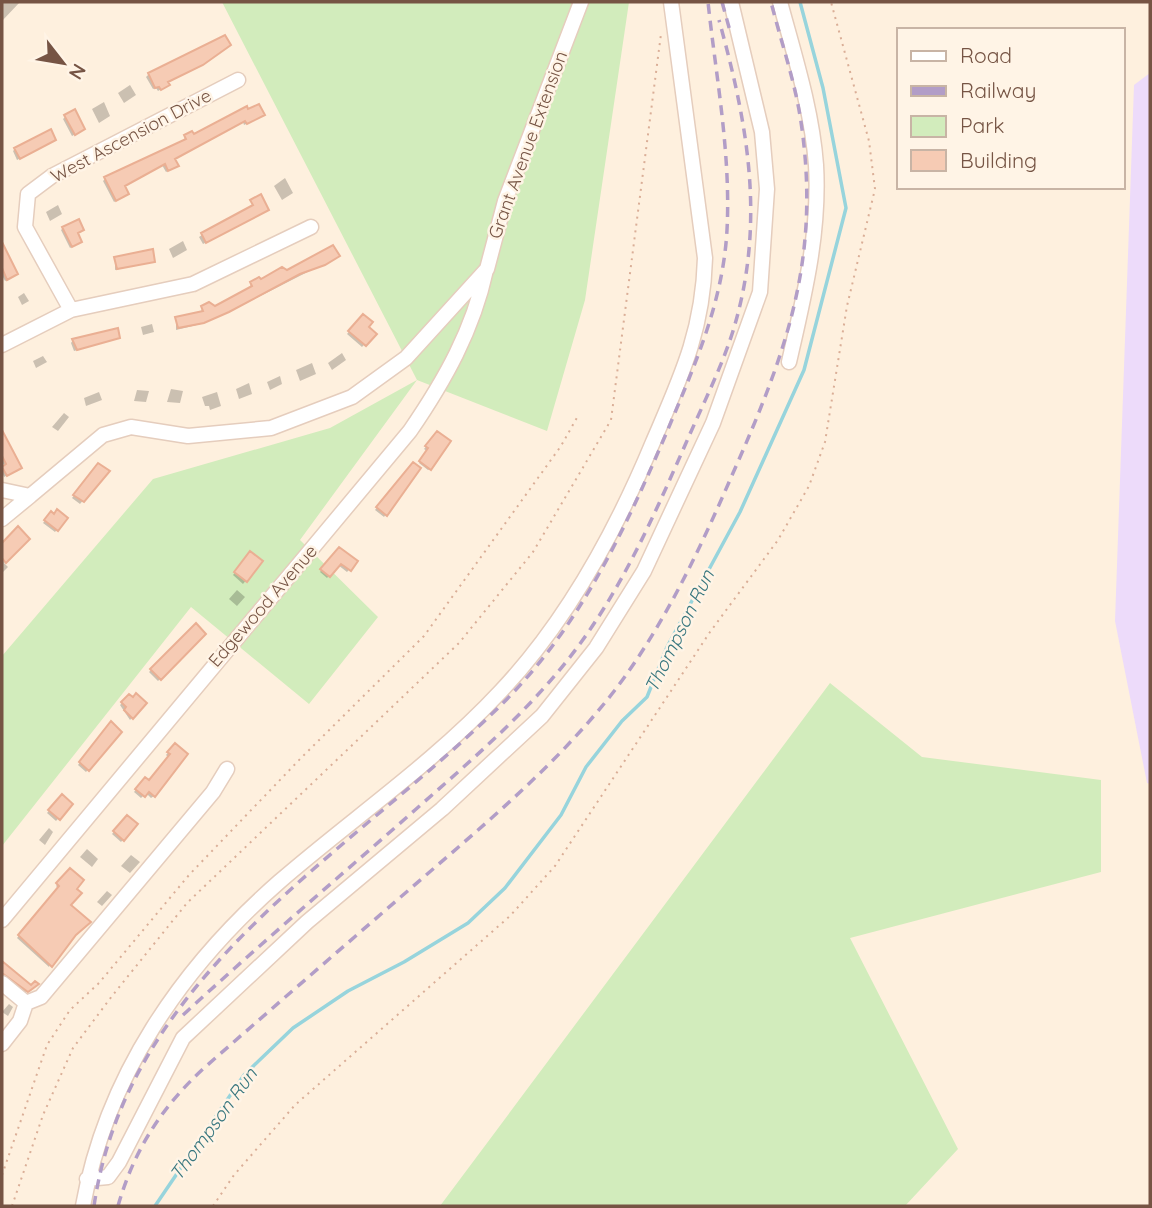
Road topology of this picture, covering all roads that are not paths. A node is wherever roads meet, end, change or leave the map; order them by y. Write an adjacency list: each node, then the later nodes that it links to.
1 (581, 2): 7 (street, Grant Avenue Extension)
2 (671, 2): 19 (street)
3 (731, 2): 19 (street)
4 (780, 2): 10 (street)
5 (238, 80): 8 (street, West Ascension Drive)
6 (311, 227): 8 (street)
7 (487, 269): 12 (street, Grant Avenue Extension); 15 (street, Edgewood Avenue)
8 (71, 310): 9 (street)
9 (2, 345)
10 (789, 362)
11 (2, 490): 12 (street)
12 (30, 496): 13 (street, Grant Avenue Extension)
13 (2, 519)
14 (227, 769): 17 (street)
15 (2, 920)
16 (2, 983): 17 (street)
17 (26, 1003): 18 (street)
18 (2, 1044)
19 (87, 1179): 20 (street)
20 (83, 1206)

